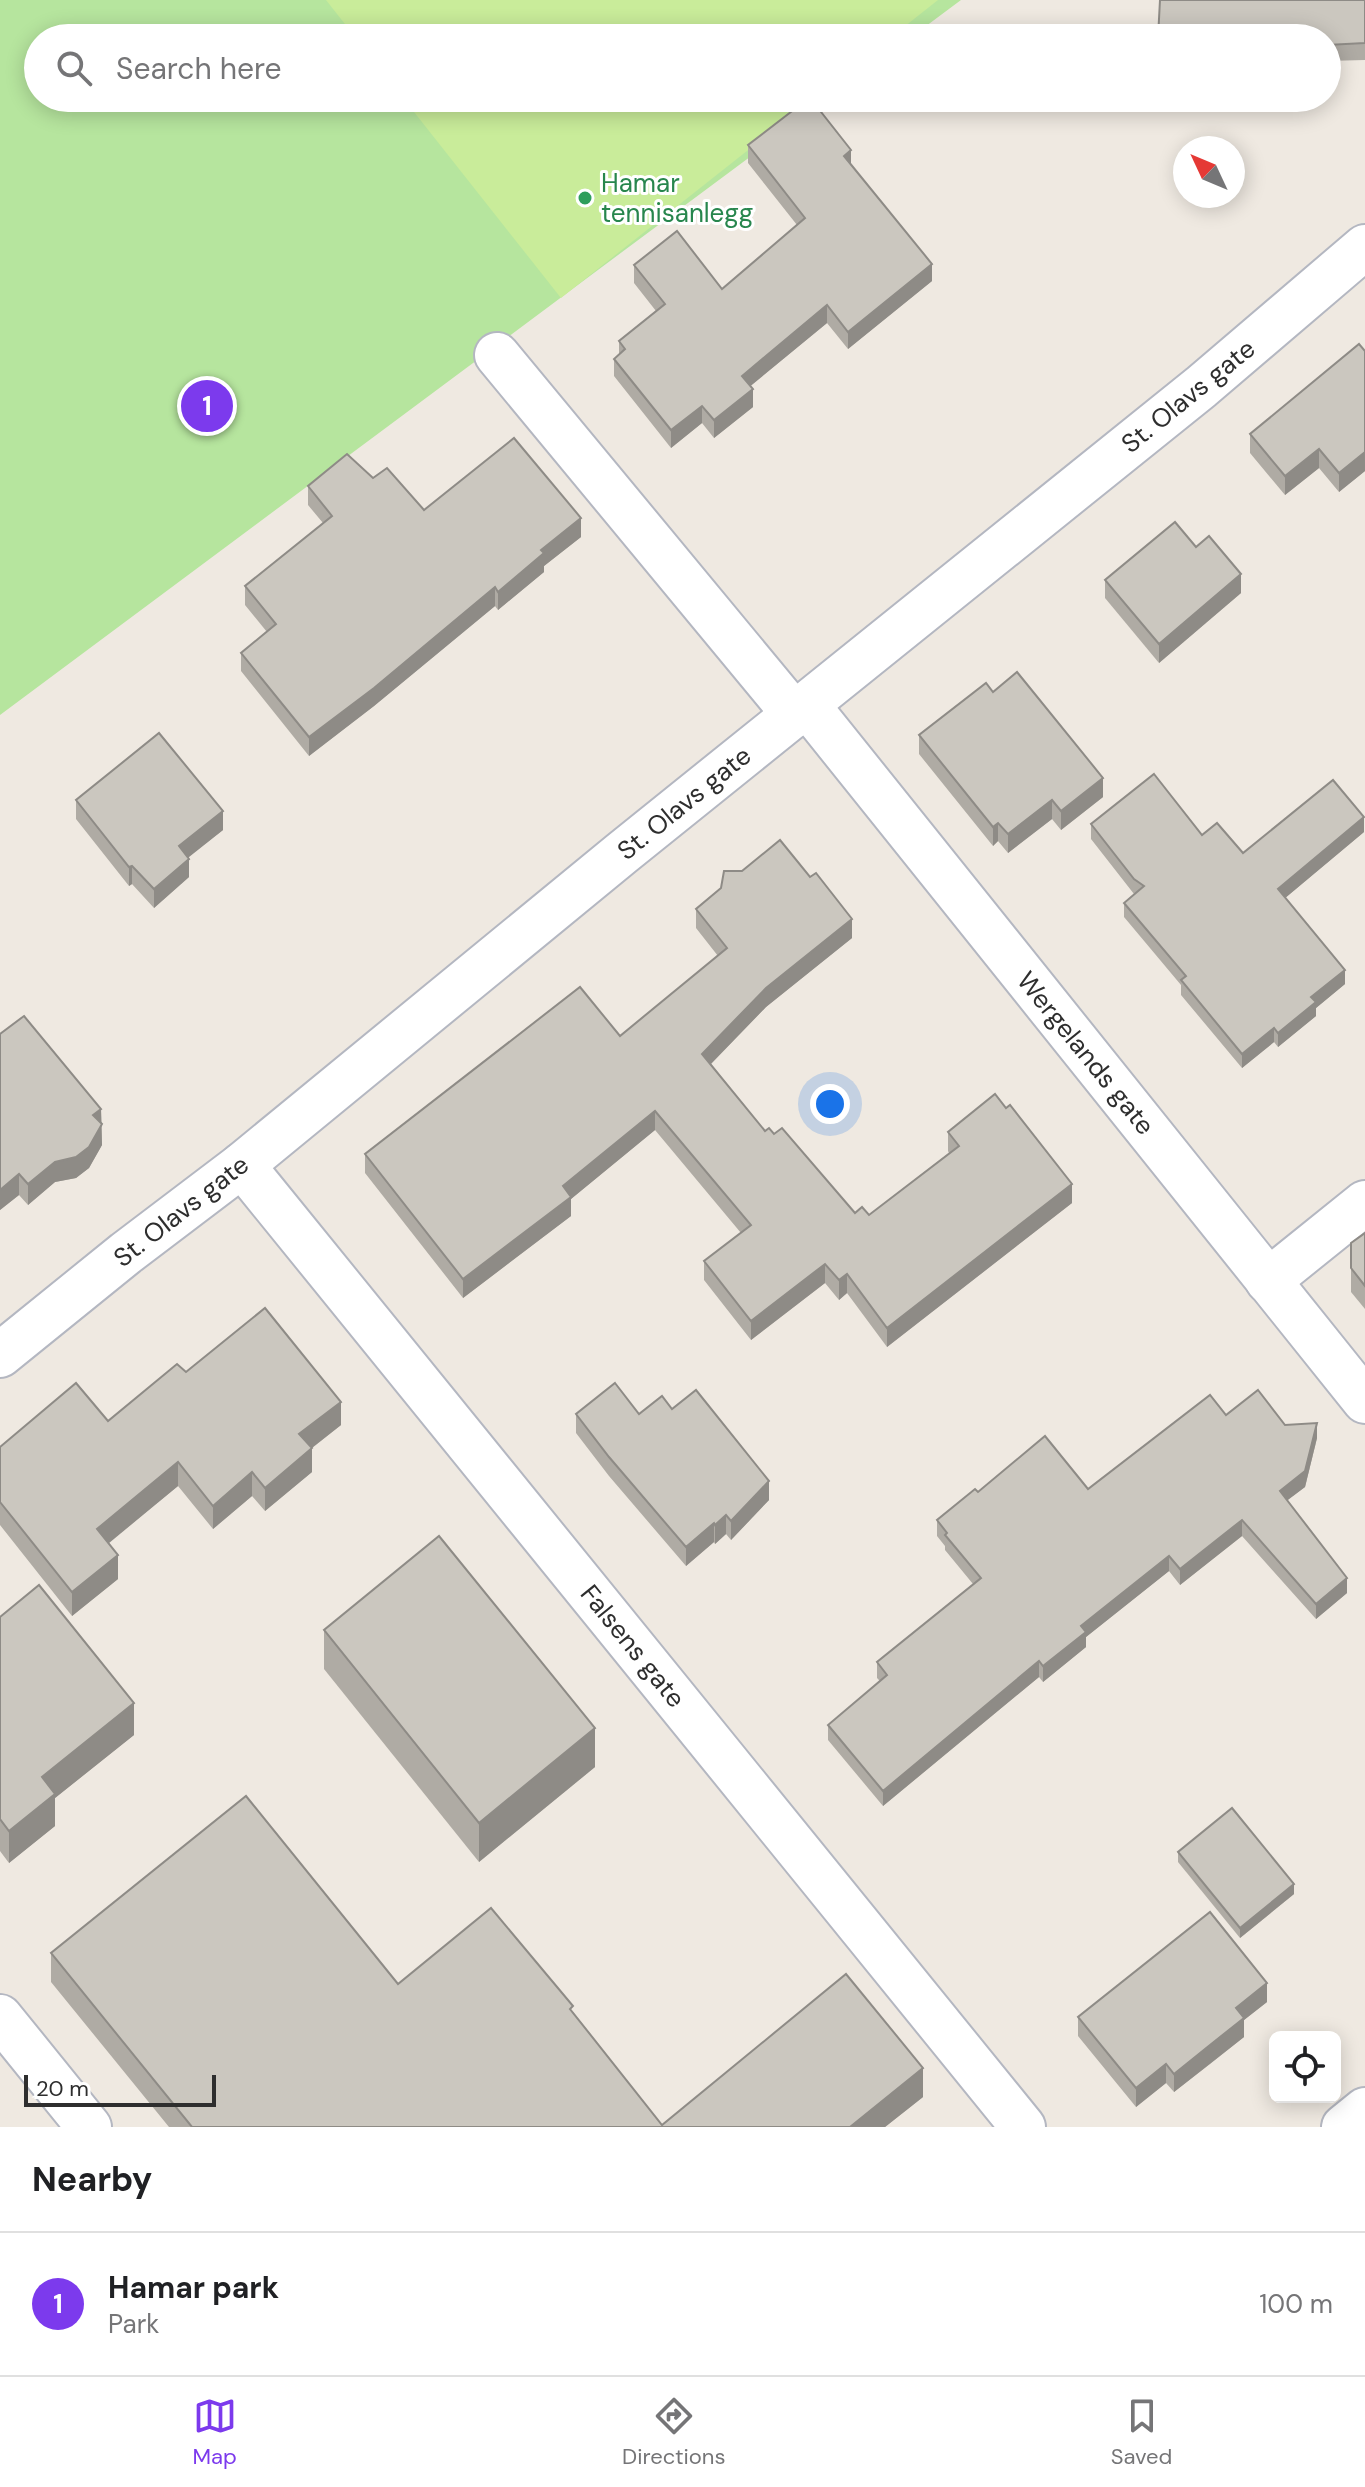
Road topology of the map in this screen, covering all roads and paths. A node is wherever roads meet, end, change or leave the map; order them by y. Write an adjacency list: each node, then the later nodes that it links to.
1 (1365, 247): 3 (street, St. Olavs gate)
2 (497, 355): 3 (street, Wergelands gate)
3 (801, 710): 4 (street, St. Olavs gate); 6 (street, Wergelands gate)
4 (242, 1165): 7 (street, St. Olavs gate); 12 (street, Falsens gate)
5 (1365, 1203): 6 (street)
6 (1268, 1281): 8 (street, Wergelands gate)
7 (0, 1355)
8 (1365, 1401)
9 (0, 2017): 11 (street)
10 (1365, 2110): 13 (street)
11 (89, 2127)
12 (1023, 2127)
13 (1344, 2127)

